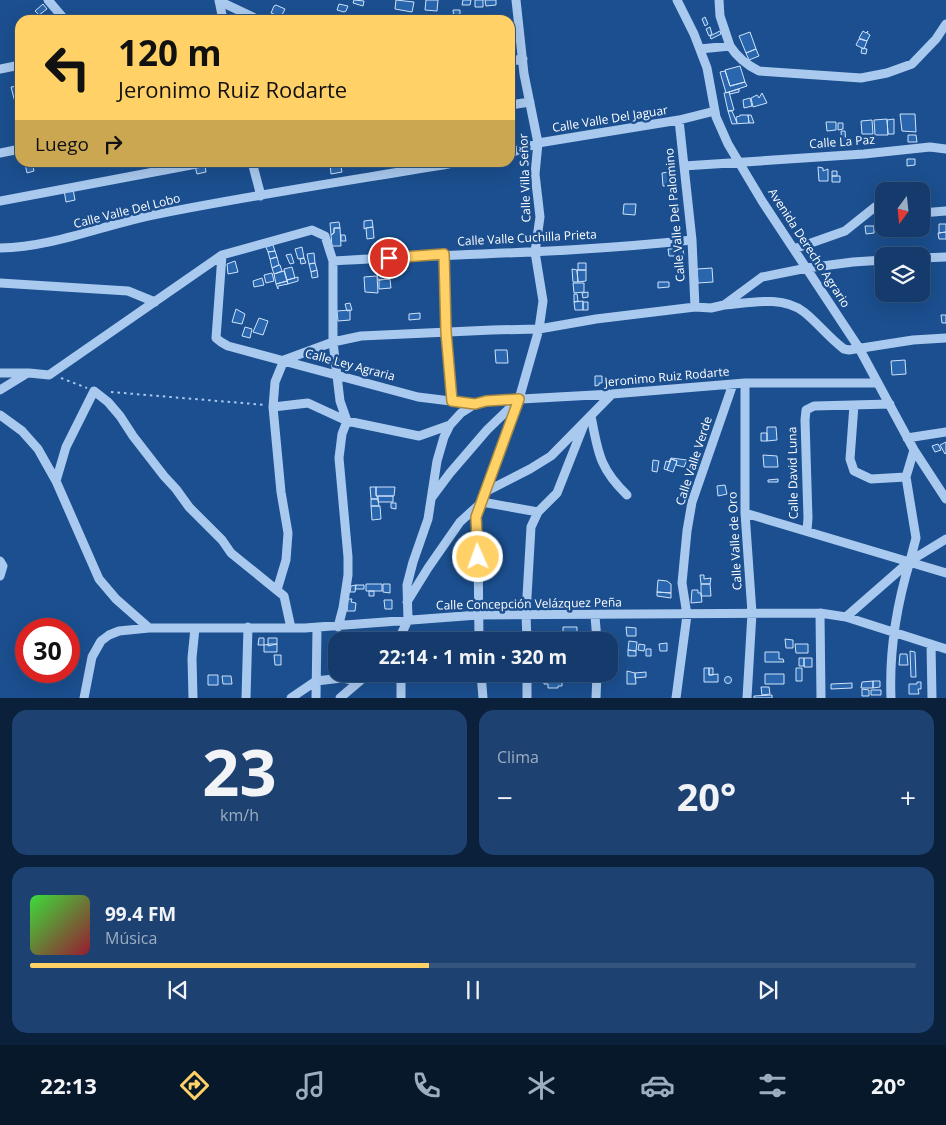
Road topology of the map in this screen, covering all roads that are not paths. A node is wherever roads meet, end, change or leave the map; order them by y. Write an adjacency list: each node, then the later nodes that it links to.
1 (48, 0): 6 (street)
2 (516, 0): 12 (street, Calle Villa Señor)
3 (677, 0): 11 (street, Avenida Derecho Agrario)
4 (719, 0): 10 (street)
5 (219, 1): 7 (street); 8 (street)
6 (61, 15)
7 (222, 15)
8 (248, 15)
9 (946, 24): 10 (street)
10 (730, 46): 11 (street)
11 (700, 49): 18 (street, Avenida Derecho Agrario)
12 (523, 59): 13 (street); 16 (street, Calle Villa Señor)
13 (515, 60)
14 (15, 66): 15 (street)
15 (0, 69)
16 (530, 102): 17 (street); 20 (street, Calle Villa Señor)
17 (515, 104)
18 (715, 111): 19 (street, Calle Valle Del Jaguar); 25 (street, Avenida Derecho Agrario)
19 (679, 120): 20 (street, Calle Valle Del Jaguar); 26 (street, Calle Valle Del Palomino)
20 (538, 143): 22 (street, Calle Valle Del Jaguar); 38 (street, Calle Villa Señor)
21 (946, 149): 25 (street, Calle La Paz)
22 (515, 150)
23 (15, 151): 24 (street)
24 (0, 153)
25 (740, 163): 26 (street, Calle La Paz); 37 (street, Avenida Derecho Agrario)
26 (684, 166): 35 (street, Calle Valle Del Palomino)
27 (180, 167): 31 (street)
28 (253, 167): 30 (street)
29 (420, 167): 30 (street)
30 (261, 196): 36 (street, Calle Valle Del Lobo)
31 (0, 201)
32 (875, 206): 37 (street)
33 (946, 211): 34 (street)
34 (930, 212)
35 (692, 240): 38 (street, Calle Valle Cuchilla Prieta); 49 (street, Calle Valle Del Palomino)
36 (0, 248)
37 (794, 248): 45 (street, Avenida Derecho Agrario)
38 (535, 252): 39 (street, Calle Valle Cuchilla Prieta); 50 (street, Calle Villa Señor)
39 (444, 254): 43 (street, Calle Valle Cuchilla Prieta); 51 (street)
40 (222, 255): 43 (street); 47 (street); 55 (street, Calle Ley Agraria)
41 (946, 257): 42 (street)
42 (930, 258)
43 (333, 261): 53 (street)
44 (875, 261): 45 (street)
45 (807, 268): 48 (street); 54 (street, Avenida Derecho Agrario)
46 (0, 283): 47 (street)
47 (155, 302): 57 (street)
48 (724, 305): 49 (street); 54 (street)
49 (695, 307): 50 (street)
50 (539, 329): 51 (street); 64 (street, Calle Villa Señor)
51 (446, 332): 53 (street); 65 (street)
52 (946, 338): 54 (street)
53 (333, 342): 55 (street); 58 (street)
54 (859, 348): 60 (street, Avenida Derecho Agrario)
55 (284, 360): 58 (street, Calle Ley Agraria); 69 (street)
56 (0, 373): 57 (street)
57 (29, 373): 62 (street)
58 (337, 374): 65 (street, Calle Ley Agraria); 73 (street)
59 (745, 383): 60 (street, Jeronimo Ruiz Rodarte); 61 (street, Jeronimo Ruiz Rodarte); 86 (street, Calle Valle de Oro)
60 (878, 383): 67 (street, Avenida Derecho Agrario)
61 (733, 384): 63 (street, Jeronimo Ruiz Rodarte); 99 (street, Calle Valle Verde)
62 (0, 390)
63 (612, 394): 64 (street, Jeronimo Ruiz Rodarte); 72 (street)
64 (519, 399): 66 (street, Jeronimo Ruiz Rodarte); 80 (street); 82 (street, Calle Villa Señor)
65 (452, 401): 66 (street, Calle Ley Agraria)
66 (475, 404): 70 (street, Jeronimo Ruiz Rodarte)
67 (890, 404): 68 (street, Calle David Luna); 76 (street, Avenida Derecho Agrario)
68 (854, 405): 78 (street); 87 (street, Calle David Luna)
69 (273, 407): 73 (street); 93 (street)
70 (461, 413): 74 (street, Calle Villa Señor)
71 (0, 414): 79 (street)
72 (588, 419): 80 (street); 81 (street); 85 (street)
73 (347, 421): 74 (street); 104 (street)
74 (450, 425): 82 (street, Calle Villa Señor)
75 (946, 432): 76 (street)
76 (907, 438): 77 (street, Avenida Derecho Agrario)
77 (914, 450): 78 (street); 83 (street, Avenida Derecho Agrario)
78 (906, 476): 90 (street)
79 (56, 481): 93 (street); 105 (street)
80 (487, 491): 84 (street)
81 (627, 495)
82 (431, 498): 94 (street, Calle Villa Señor)
83 (946, 499)
84 (482, 502): 85 (street); 94 (street); 98 (street)
85 (538, 512): 97 (street)
86 (745, 513): 87 (street); 95 (street, Calle Valle de Oro)
87 (807, 531): 90 (street)
88 (946, 539): 90 (street)
89 (0, 561): 92 (street)
90 (910, 562): 91 (street); 101 (street); 109 (street)
91 (946, 573)
92 (0, 576)
93 (277, 590): 107 (street)
94 (407, 602): 102 (street, Calle Villa Señor)
95 (752, 613): 96 (street, Calle Concepción Velázquez Peña); 99 (street, Calle Concepción Velázquez Peña); 134 (street, Calle Valle de Oro)
96 (820, 613): 101 (street, Calle Concepción Velázquez Peña); 135 (street)
97 (526, 614): 98 (street, Calle Concepción Velázquez Peña); 100 (street, Calle Concepción Velázquez Peña); 112 (street)
98 (478, 615): 102 (street, Calle Concepción Velázquez Peña); 111 (street)
99 (686, 615): 100 (street, Calle Concepción Velázquez Peña); 133 (street, Calle Valle Verde)
100 (595, 616): 113 (street)
101 (846, 617): 109 (street, Calle Concepción Velázquez Peña)
102 (408, 620): 104 (street, Calle Concepción Velázquez Peña); 110 (street, Calle Villa Señor)
103 (248, 627): 106 (street, Calle Concepción Velázquez Peña); 107 (street, Calle Concepción Velázquez Peña); 125 (street)
104 (338, 627): 108 (street, Calle Concepción Velázquez Peña)
105 (149, 628): 106 (street, Calle Concepción Velázquez Peña); 123 (street, Calle Concepción Velázquez Peña)
106 (195, 628): 124 (street)
107 (291, 628): 108 (street, Calle Concepción Velázquez Peña)
108 (317, 628): 117 (street)
109 (893, 631): 114 (street, Calle Concepción Velázquez Peña); 136 (street)
110 (402, 632)
111 (479, 632)
112 (527, 632)
113 (596, 632)
114 (931, 644): 115 (street, Calle Concepción Velázquez Peña); 137 (street)
115 (946, 648)
116 (328, 680): 117 (street)
117 (316, 681): 126 (street); 127 (street)
118 (358, 682): 128 (street)
119 (401, 682): 129 (street)
120 (482, 682): 130 (street)
121 (527, 682): 131 (street)
122 (597, 682): 132 (street)
123 (84, 698)
124 (194, 698)
125 (246, 698)
126 (291, 698)
127 (316, 698)
128 (340, 698)
129 (401, 698)
130 (483, 698)
131 (527, 698)
132 (596, 698)
133 (676, 698)
134 (747, 698)
135 (821, 698)
136 (890, 698)
137 (932, 698)

